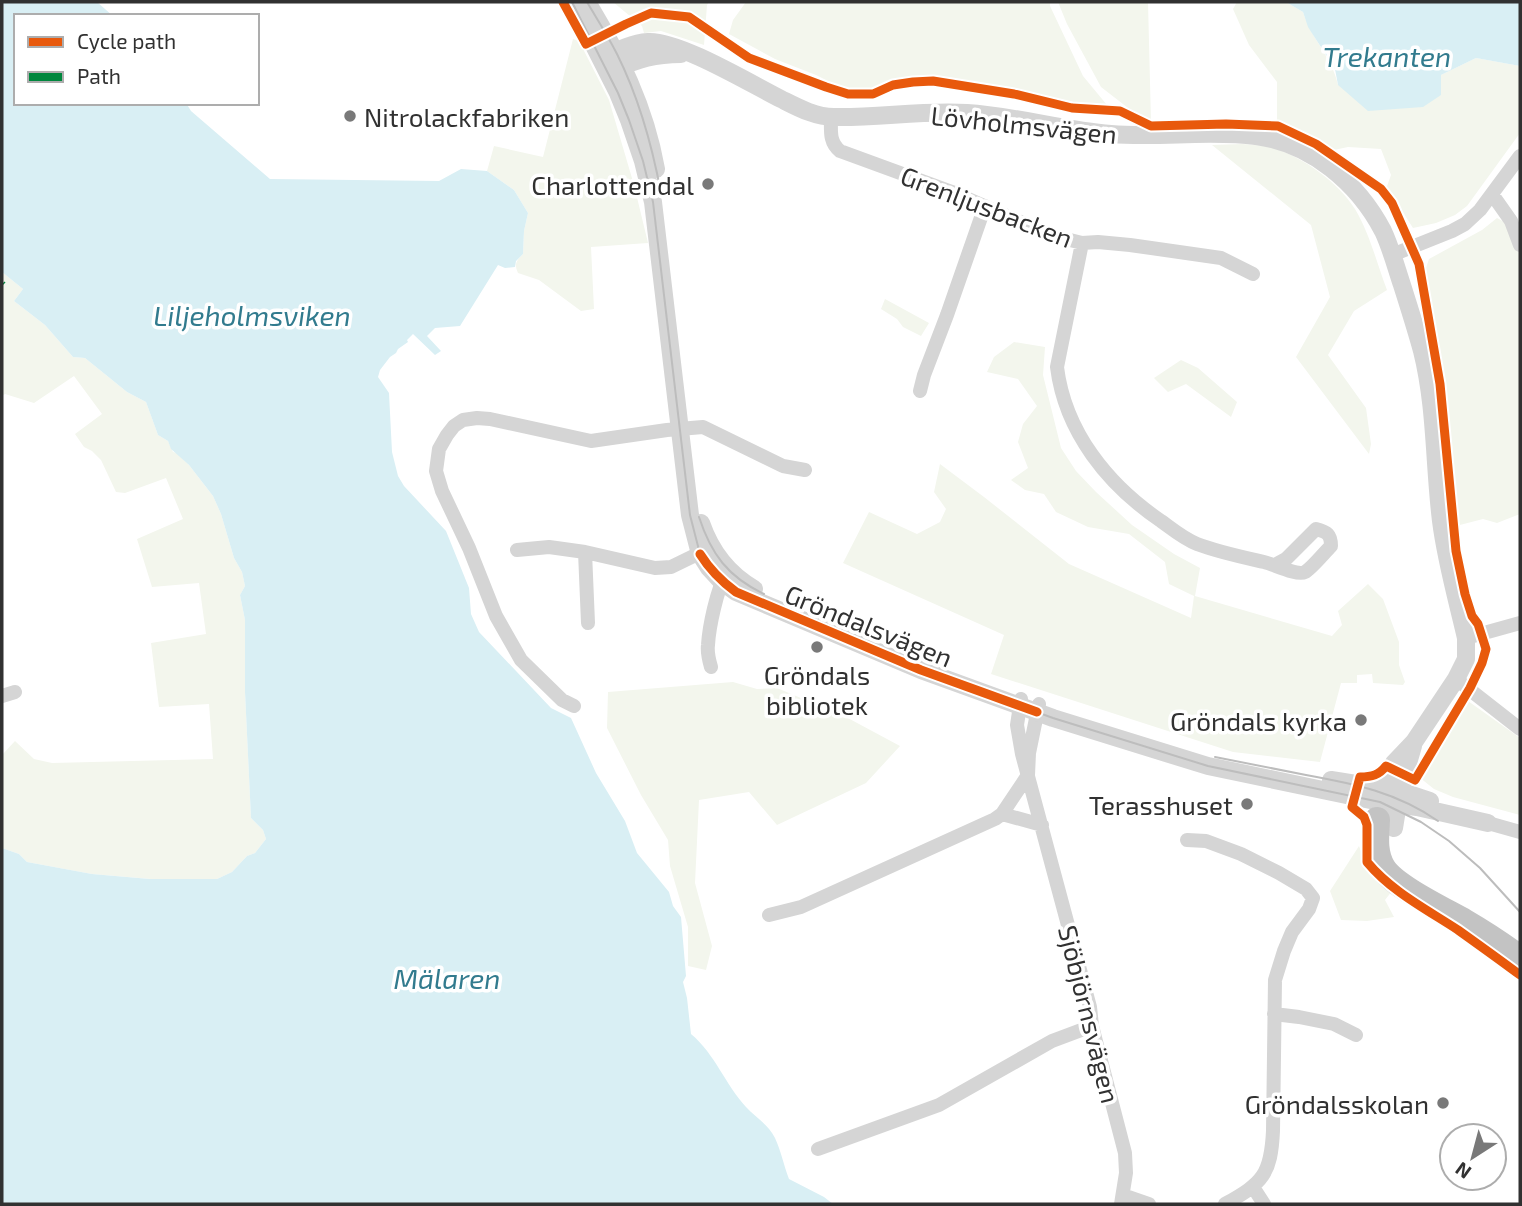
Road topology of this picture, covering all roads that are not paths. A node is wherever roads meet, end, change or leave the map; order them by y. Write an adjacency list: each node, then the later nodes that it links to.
1 (572, 2): 3 (street)
2 (587, 2): 3 (street)
3 (612, 62): 4 (street, Lövholmsvägen); 13 (street, Gröndalsvägen)
4 (831, 117): 7 (street, Grenljusbacken); 10 (street, Lövholmsvägen)
5 (1520, 156): 6 (street)
6 (1492, 194): 9 (street); 10 (street)
7 (985, 206): 8 (street, Grenljusbacken); 12 (street)
8 (1082, 243): 11 (street, Grenljusbacken); 18 (street)
9 (1520, 245)
10 (1392, 256): 22 (street, Lövholmsvägen)
11 (1253, 274)
12 (920, 391)
13 (684, 428): 14 (street); 16 (street, Gröndalsvägen); 26 (street)
14 (805, 470)
15 (517, 550): 17 (street)
16 (705, 550): 17 (street); 19 (street, Gröndalsvägen)
17 (585, 552): 20 (street)
18 (1275, 565)
19 (725, 575): 23 (street); 25 (street, Gröndalsvägen)
20 (588, 623)
21 (1520, 623): 22 (street)
22 (1466, 638): 24 (street, Lövholmsvägen)
23 (711, 667)
24 (1456, 679): 28 (street); 30 (street, Lövholmsvägen)
25 (1020, 702): 27 (street, Gröndalsvägen); 29 (street, Sjöbjörnsvägen)
26 (574, 706)
27 (1038, 708): 29 (street, Sjöbjörnsvägen); 30 (street, Gröndalsvägen)
28 (1520, 729)
29 (1028, 775): 31 (street, Sjöbjörnsvägen); 33 (street, Sjöbjörnsvägen)
30 (1389, 806): 32 (street, Gröndalsvägen); 37 (highway); 38 (highway)
31 (1002, 814): 33 (street); 36 (street)
32 (1488, 823): 34 (street, Gröndalsvägen)
33 (1042, 825): 40 (street, Sjöbjörnsvägen)
34 (1520, 832)
35 (1187, 840): 39 (street)
36 (769, 915)
37 (1520, 944)
38 (1520, 958)
39 (1274, 1014): 41 (street); 43 (street)
40 (1093, 1026): 42 (street); 44 (street, Sjöbjörnsvägen)
41 (1356, 1035)
42 (818, 1149)
43 (1253, 1187): 46 (street); 47 (street)
44 (1122, 1200): 45 (street)
45 (1149, 1204)
46 (1225, 1204)
47 (1264, 1204)

